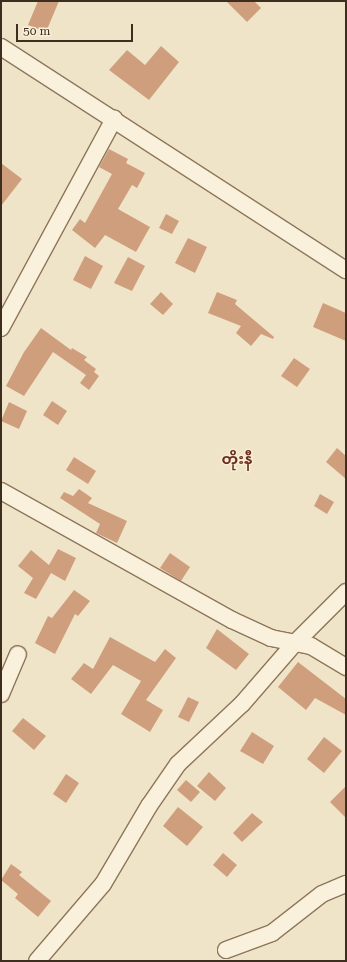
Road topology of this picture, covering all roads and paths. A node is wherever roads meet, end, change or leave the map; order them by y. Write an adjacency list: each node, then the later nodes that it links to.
1 (1, 47): 2 (street)
2 (114, 119): 3 (street); 4 (street)
3 (346, 270)
4 (1, 328)
5 (1, 491): 7 (street)
6 (346, 592): 7 (street)
7 (295, 643): 9 (street); 13 (street)
8 (18, 654): 10 (street)
9 (346, 667)
10 (1, 694)
11 (346, 884): 12 (street)
12 (226, 950)
13 (37, 961)

